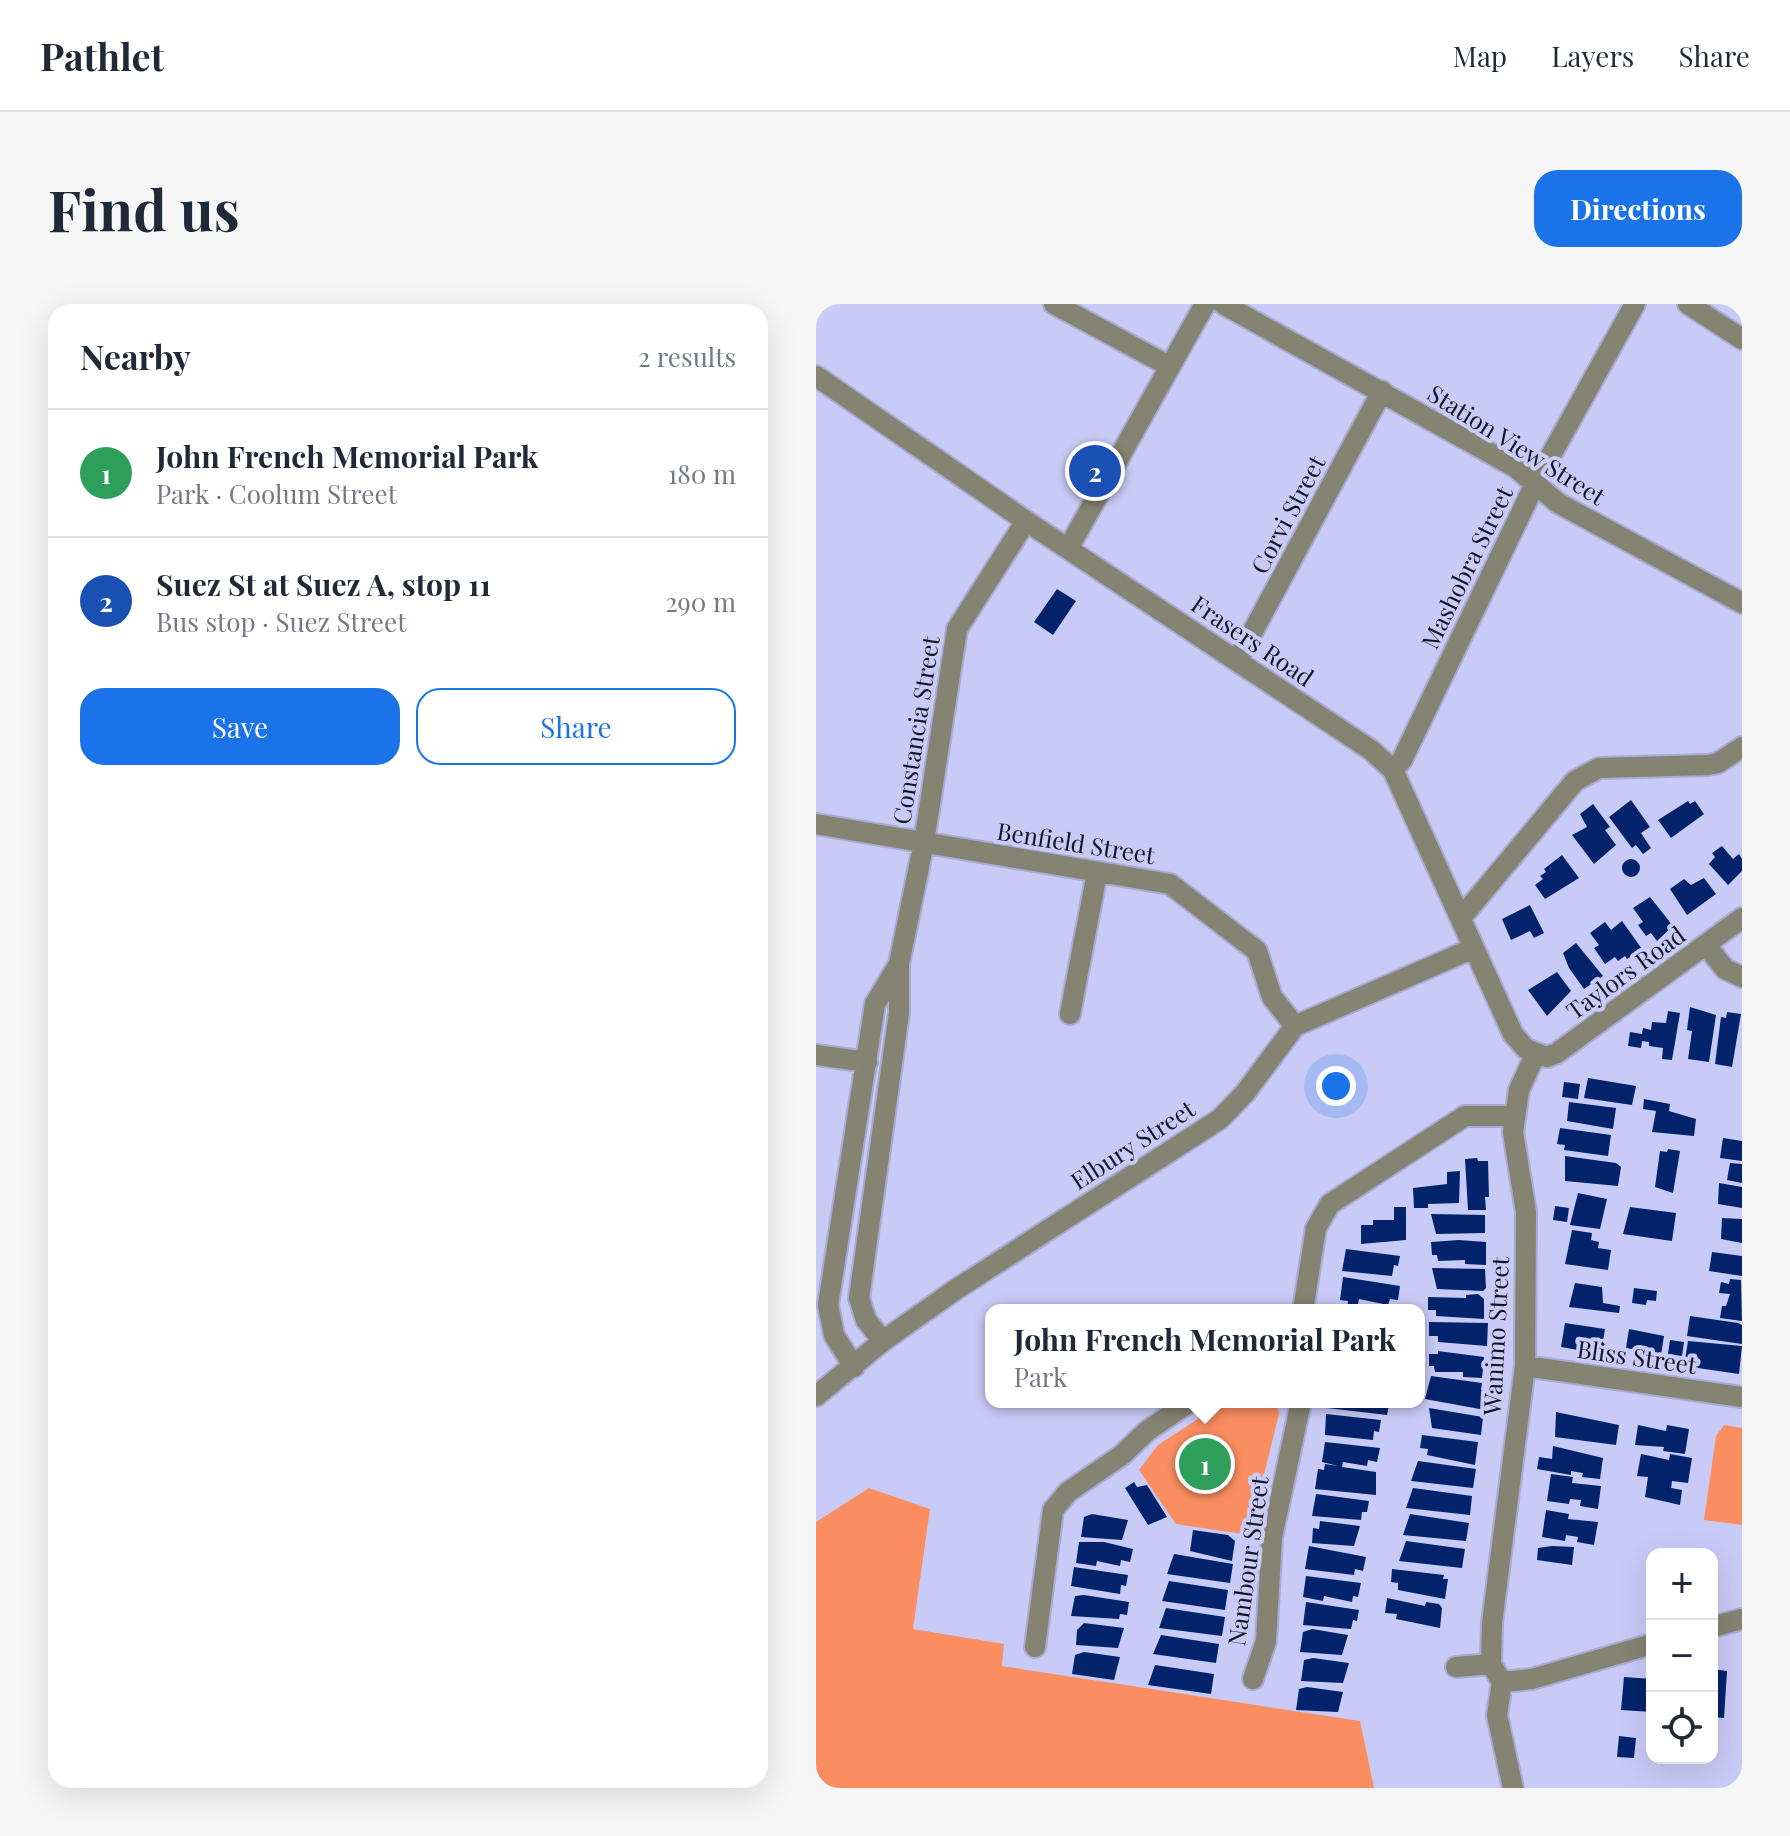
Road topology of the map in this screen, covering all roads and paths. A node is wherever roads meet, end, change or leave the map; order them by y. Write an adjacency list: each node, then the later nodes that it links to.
1 (1054, 304): 7 (street)
2 (1205, 304): 7 (street)
3 (1223, 304): 9 (street, Station View Street)
4 (1635, 304): 10 (street, Mashobra Street)
5 (1688, 304): 6 (street)
6 (1742, 339)
7 (1169, 366): 12 (street)
8 (816, 376): 11 (street, Frasers Road)
9 (1382, 391): 10 (street, Station View Street); 14 (street, Corvi Street)
10 (1535, 484): 13 (street, Station View Street); 16 (street, Mashobra Street)
11 (1026, 521): 12 (street, Frasers Road); 18 (street, Constancia Street)
12 (1069, 547): 14 (street, Frasers Road)
13 (1742, 603)
14 (1237, 661): 16 (street, Frasers Road)
15 (1742, 747): 20 (street)
16 (1393, 770): 20 (street, Frasers Road)
17 (816, 824): 18 (street, Benfield Street)
18 (924, 842): 19 (street, Benfield Street); 24 (street, Constancia Street)
19 (1097, 873): 26 (street); 27 (street, Benfield Street)
20 (1461, 918): 23 (street, Frasers Road)
21 (1742, 918): 22 (street, Taylors Road)
22 (1706, 945): 25 (street); 29 (street, Taylors Road)
23 (1474, 948): 27 (street, Elbury Street); 29 (street, Frasers Road)
24 (899, 964): 30 (street, Constancia Street); 33 (street, Constancia Street)
25 (1742, 977)
26 (1070, 1014)
27 (1295, 1026): 33 (street, Elbury Street)
28 (816, 1055): 30 (street)
29 (1535, 1055): 31 (street, Wanimo Street)
30 (867, 1062): 35 (street, Constancia Street)
31 (1515, 1116): 32 (street); 34 (street, Wanimo Street)
32 (1304, 1304)
33 (883, 1341): 35 (street, Elbury Street)
34 (1525, 1366): 37 (street, Bliss Street); 44 (street, Wanimo Street)
35 (854, 1367): 36 (street, Elbury Street)
36 (816, 1396)
37 (1742, 1397)
38 (1182, 1408): 43 (street)
39 (1300, 1408): 46 (street, Nambour Street)
40 (1742, 1619): 41 (street)
41 (1718, 1625)
42 (1646, 1646): 47 (street)
43 (1035, 1647)
44 (1491, 1664): 45 (street); 47 (street)
45 (1456, 1667)
46 (1253, 1679)
47 (1502, 1682): 48 (street)
48 (1513, 1788)

